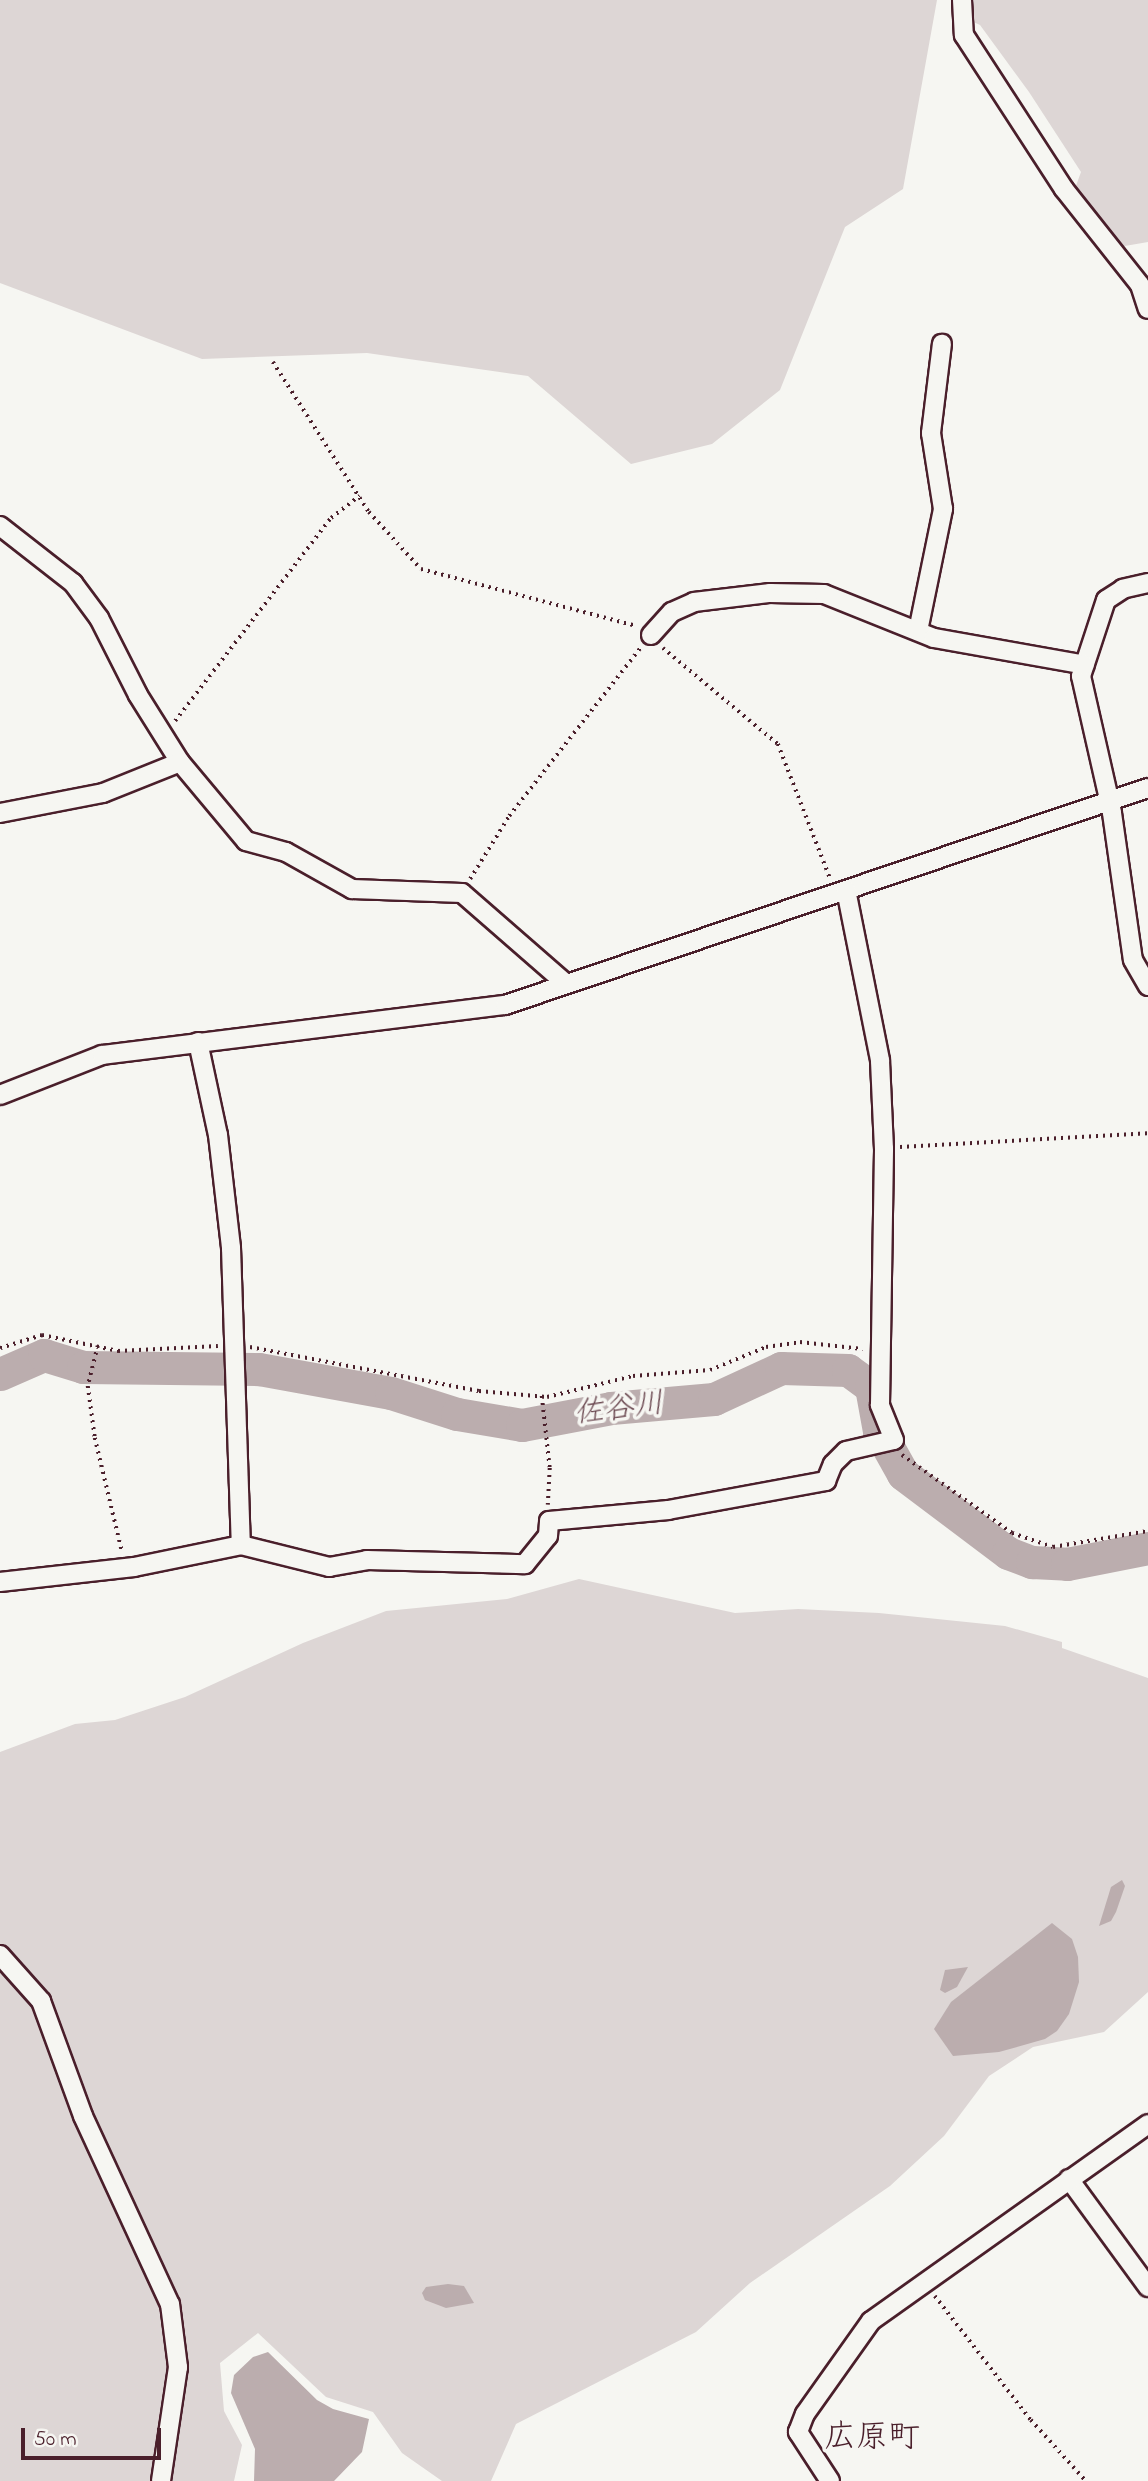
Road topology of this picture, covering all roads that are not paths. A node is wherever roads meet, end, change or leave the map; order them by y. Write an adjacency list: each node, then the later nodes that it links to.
1 (962, 0): 2 (street)
2 (1148, 309)
3 (942, 344): 6 (street)
4 (0, 526): 9 (street)
5 (1148, 583): 8 (street)
6 (918, 631): 7 (street); 8 (street)
7 (652, 635)
8 (1085, 665): 11 (street)
9 (180, 761): 12 (street); 14 (street)
10 (1148, 788): 11 (street)
11 (1107, 801): 13 (street); 15 (street)
12 (0, 813)
13 (841, 891): 14 (street); 18 (street)
14 (565, 983): 16 (street)
15 (1148, 986)
16 (198, 1042): 17 (street); 18 (street)
17 (0, 1095)
18 (241, 1545): 19 (street)
19 (0, 1582)
20 (0, 1955): 24 (street)
21 (1148, 2124): 22 (street)
22 (1069, 2179): 23 (street); 25 (street)
23 (1148, 2287)
24 (161, 2481)
25 (830, 2481)

